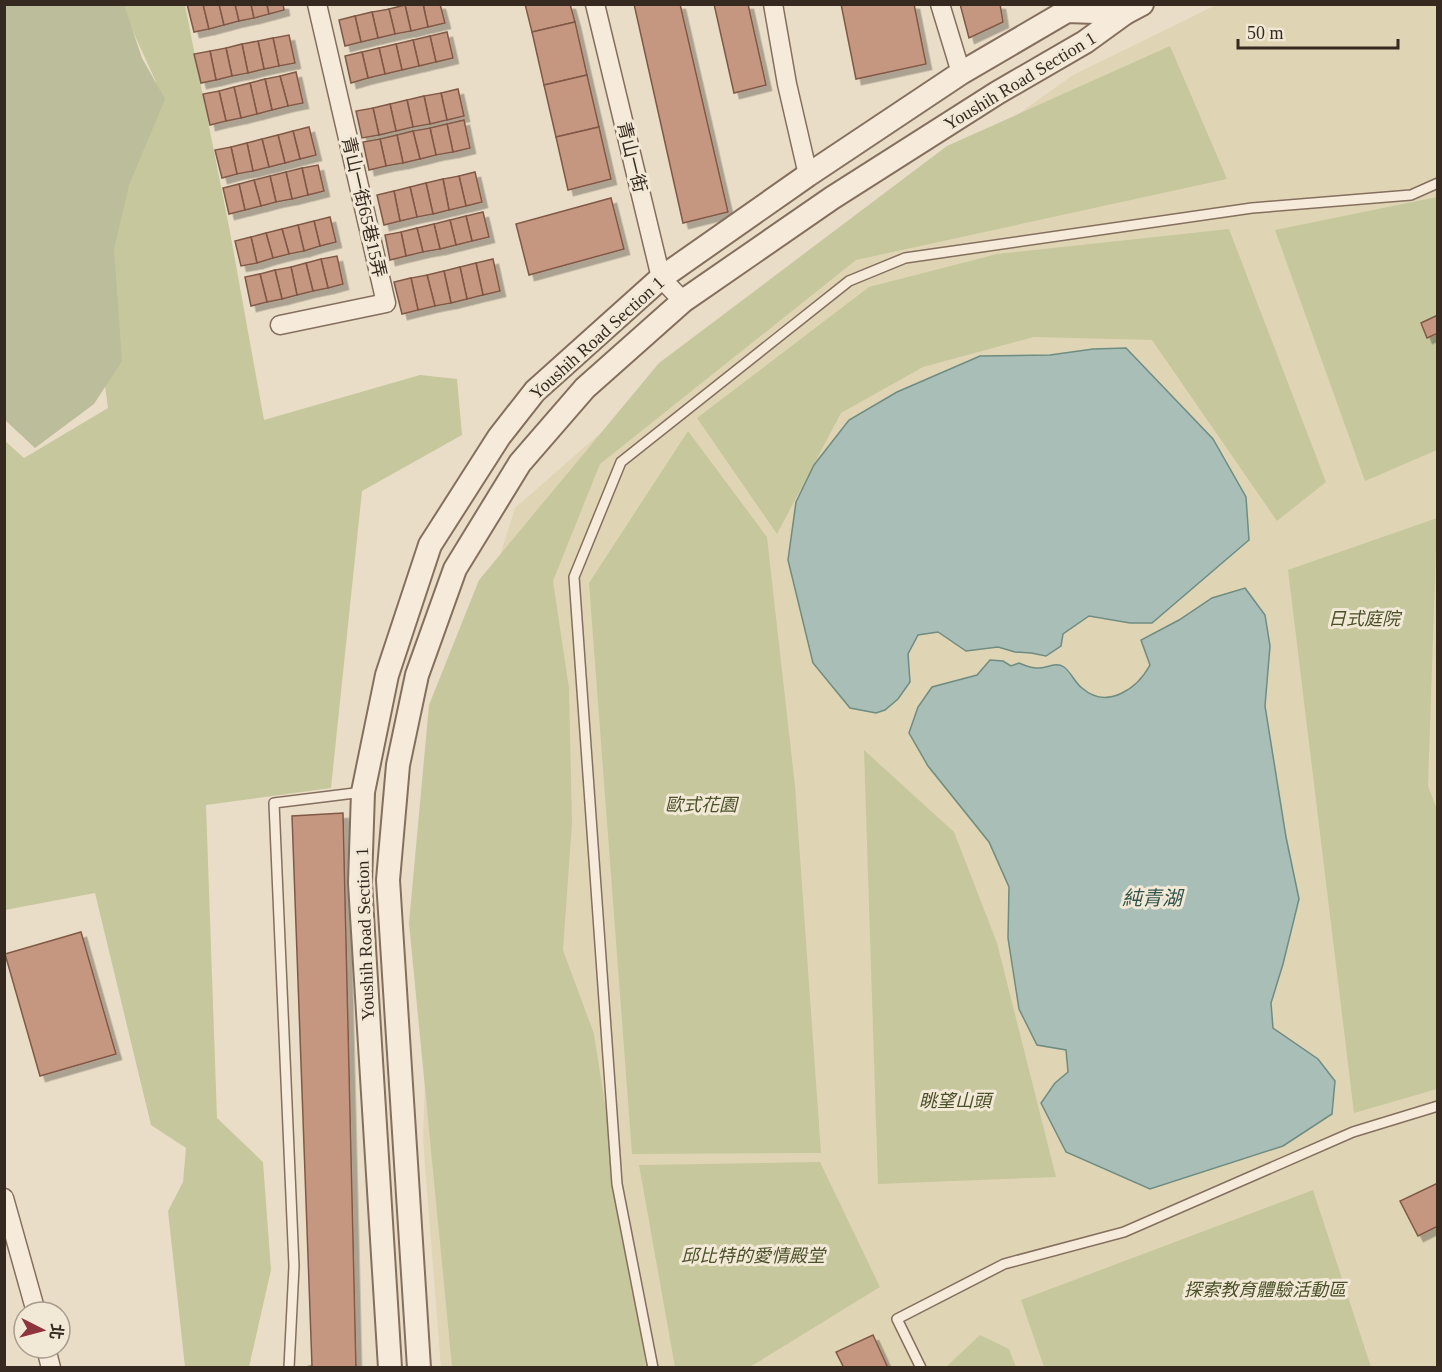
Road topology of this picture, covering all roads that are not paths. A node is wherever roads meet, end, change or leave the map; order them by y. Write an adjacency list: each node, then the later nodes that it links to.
1 (317, 4): 11 (street, 青山一街65巷15弄)
2 (595, 4): 9 (street, 青山一街)
3 (773, 4): 7 (street)
4 (940, 4): 6 (street)
5 (1130, 7): 6 (street, Youshih Road Section 1); 10 (street, Youshih Road Section 1)
6 (961, 73): 7 (street, Youshih Road Section 1)
7 (808, 175): 9 (street, Youshih Road Section 1)
8 (1437, 183): 19 (lane)
9 (661, 279): 10 (street); 12 (street, Youshih Road Section 1)
10 (684, 301): 18 (street, Youshih Road Section 1)
11 (280, 326)
12 (363, 792): 16 (lane); 17 (street, Youshih Road Section 1)
13 (1437, 1106): 20 (lane)
14 (4, 1198): 15 (street)
15 (33, 1300)
16 (289, 1368)
17 (390, 1368)
18 (419, 1368)
19 (652, 1368)
20 (921, 1368)

